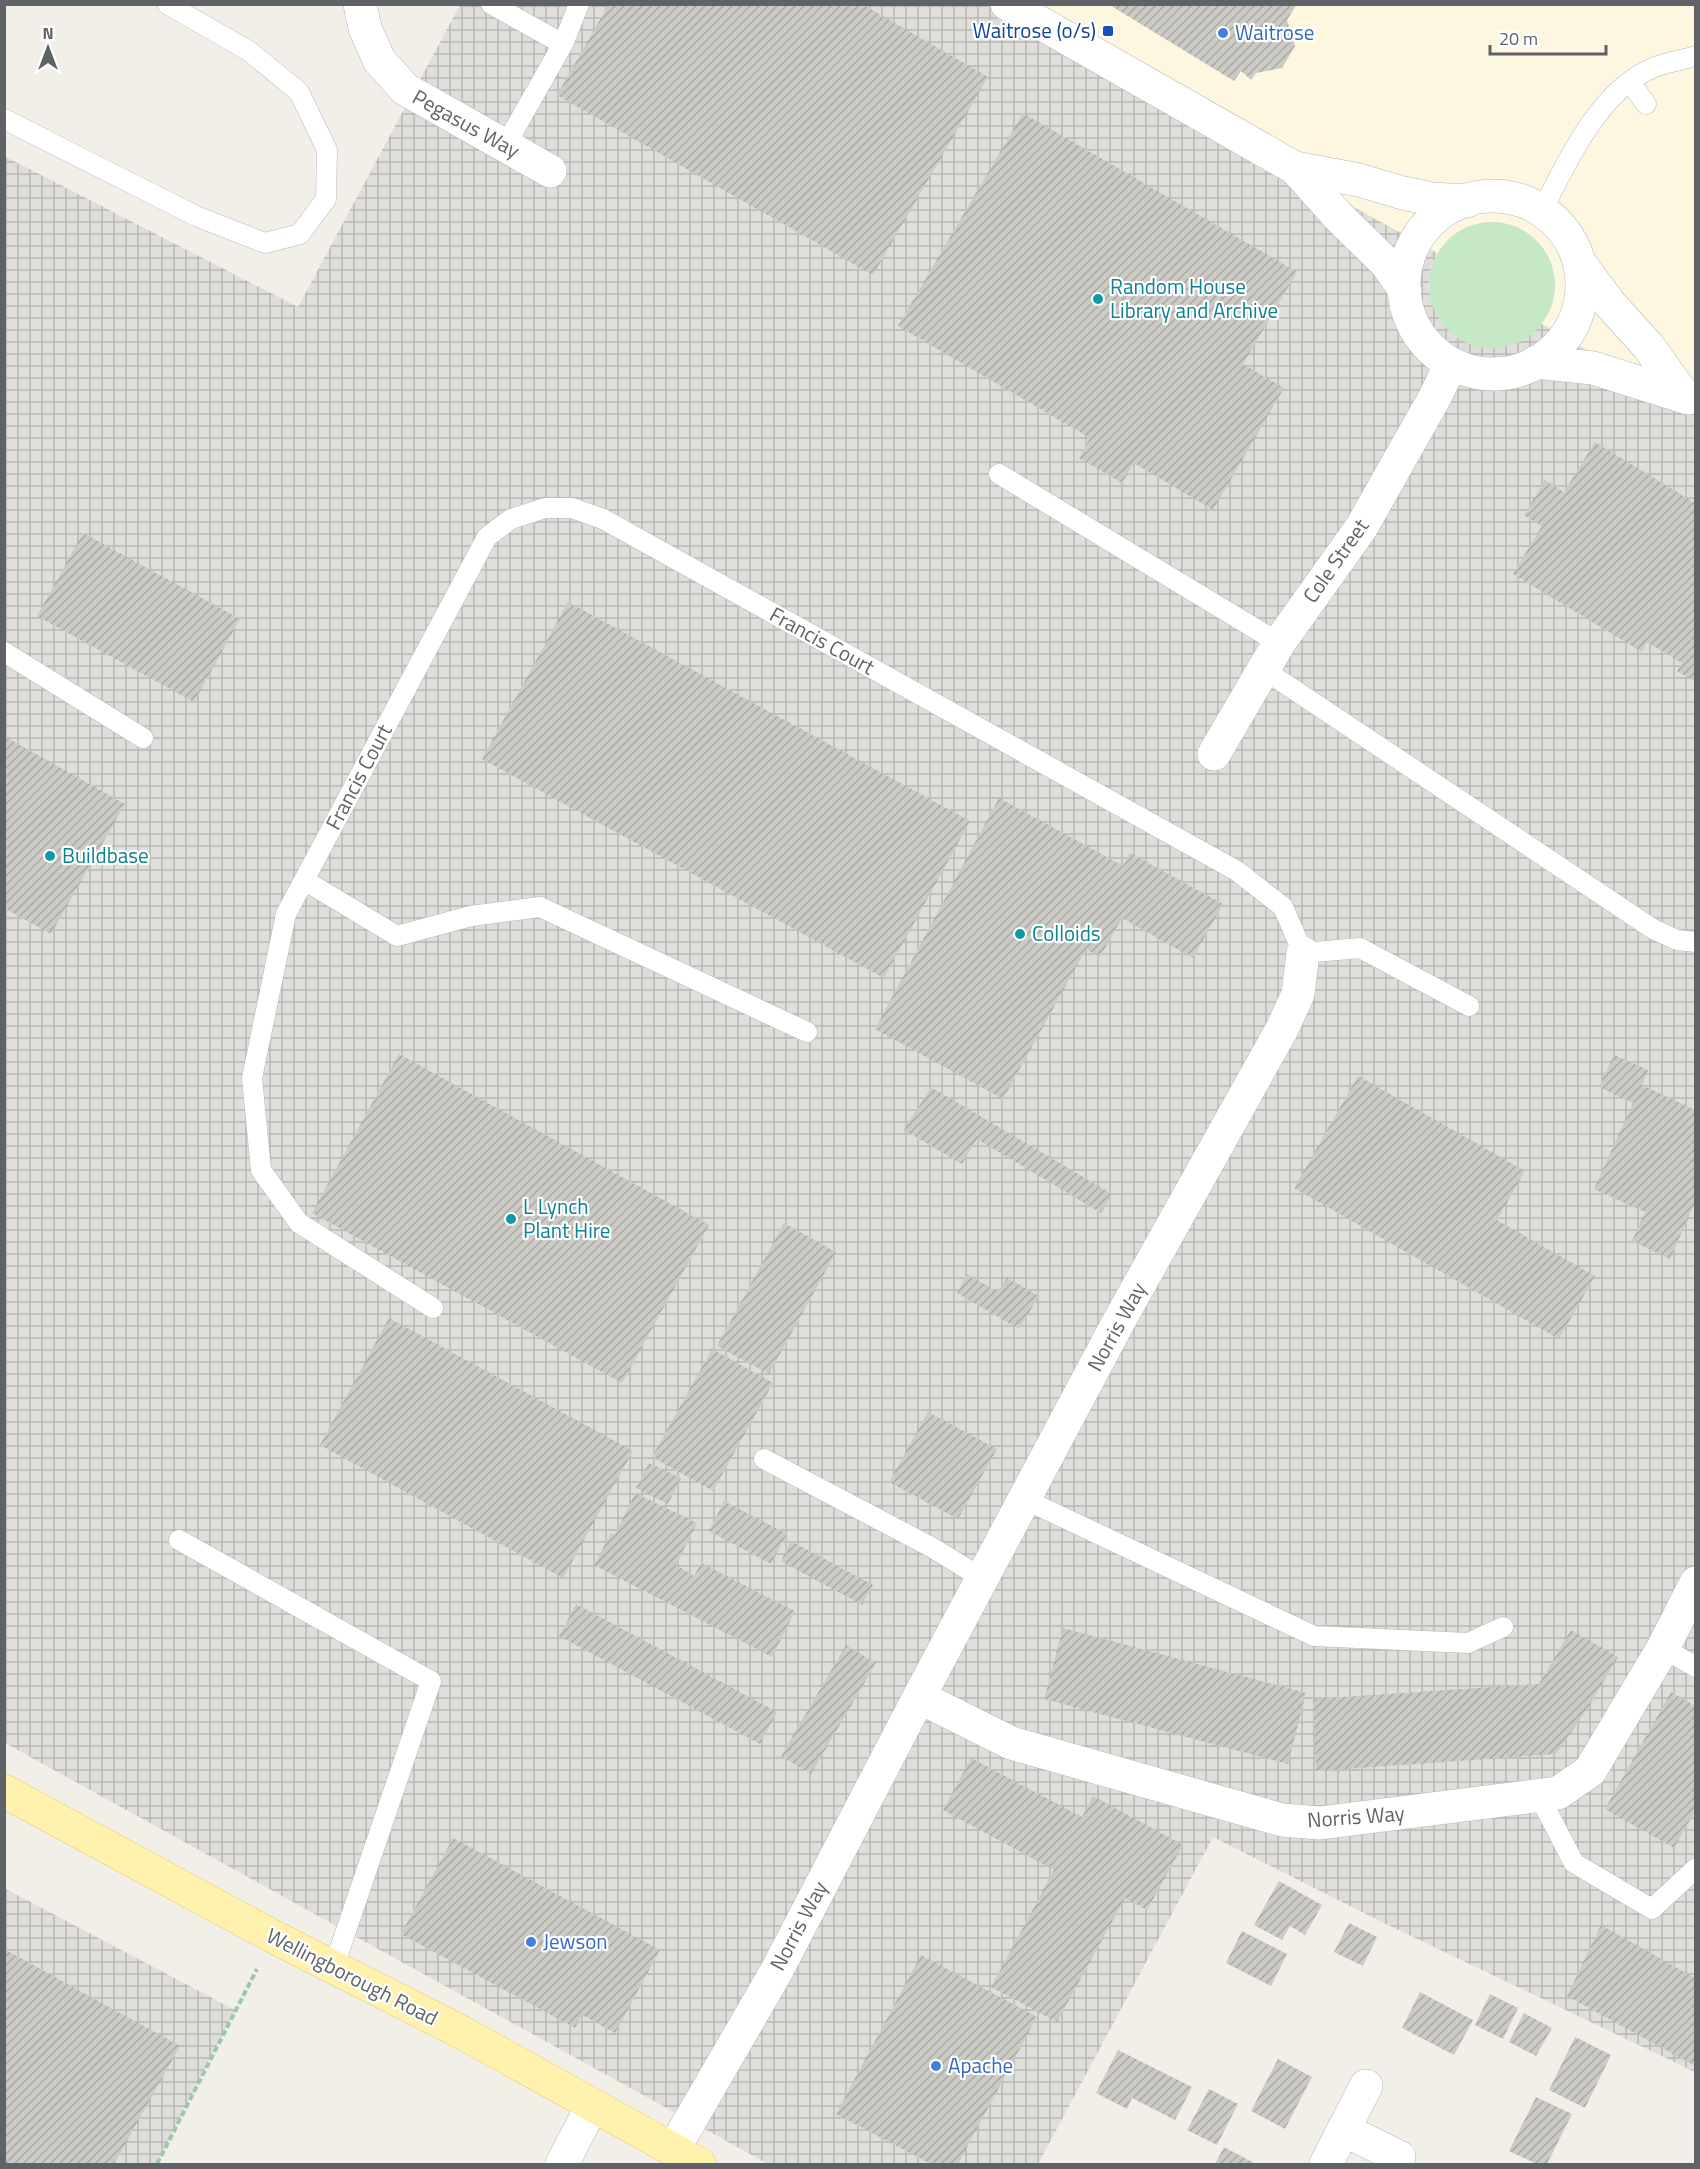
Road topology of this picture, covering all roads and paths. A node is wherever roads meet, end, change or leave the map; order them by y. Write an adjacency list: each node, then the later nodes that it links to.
1 (167, 4): 10 (lane)
2 (360, 4): 11 (street, Pegasus Way)
3 (491, 4): 6 (lane)
4 (579, 4): 6 (lane)
5 (1007, 4): 12 (street)
6 (563, 44): 11 (lane)
7 (1695, 56): 8 (lane)
8 (1630, 82): 9 (lane); 15 (lane)
9 (1646, 104)
10 (4, 119)
11 (505, 146): 13 (street, Pegasus Way)
12 (1295, 168): 14 (street); 17 (street)
13 (550, 171)
14 (1467, 201): 15 (street); 17 (street)
15 (1543, 209): 16 (street)
16 (1579, 262): 18 (street); 20 (street)
17 (1405, 290): 19 (street)
18 (1536, 362): 19 (street); 20 (street)
19 (1451, 364): 23 (street, Cole Street)
20 (1690, 400)
21 (999, 474): 23 (lane)
22 (4, 652): 24 (lane)
23 (1271, 656): 25 (street, Cole Street); 27 (lane)
24 (143, 738)
25 (1214, 754)
26 (304, 880): 28 (lane, Francis Court); 30 (lane); 31 (lane, Francis Court)
27 (1695, 942)
28 (1303, 953): 29 (lane); 33 (street, Norris Way)
29 (1470, 1006)
30 (807, 1032)
31 (433, 1308)
32 (764, 1458): 35 (lane)
33 (1024, 1499): 35 (street, Norris Way); 37 (lane)
34 (179, 1540): 45 (lane)
35 (982, 1578): 40 (street, Norris Way)
36 (1695, 1583): 38 (street, Norris Way)
37 (1503, 1626)
38 (1663, 1648): 39 (lane); 42 (street, Norris Way)
39 (1695, 1666)
40 (919, 1697): 42 (street, Norris Way); 49 (street, Norris Way)
41 (4, 1791): 44 (main road, Wellingborough Road)
42 (1539, 1796): 43 (lane)
43 (1695, 1868)
44 (274, 1937): 45 (main road, Wellingborough Road); 51 (path)
45 (334, 1966): 47 (main road, Wellingborough Road)
46 (1366, 2086): 48 (street)
47 (592, 2106): 49 (main road, Wellingborough Road); 52 (street)
48 (1344, 2130): 50 (street); 53 (street)
49 (686, 2157)
50 (1399, 2157)
51 (157, 2164)
52 (562, 2164)
53 (1326, 2164)

